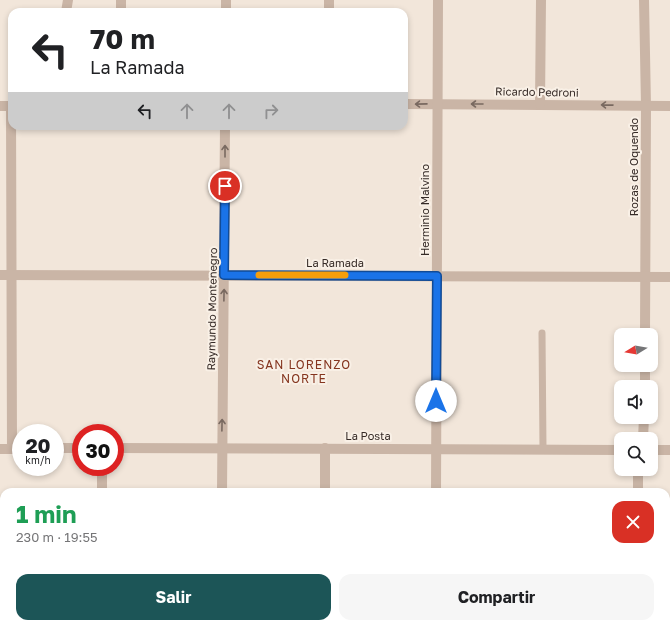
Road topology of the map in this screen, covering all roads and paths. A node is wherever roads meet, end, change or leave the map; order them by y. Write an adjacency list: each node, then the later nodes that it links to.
1 (438, 0): 5 (street, Herminio Malvino)
2 (540, 0): 6 (street)
3 (644, 0): 7 (street, Rozas de Oquendo)
4 (408, 104): 5 (street, Ricardo Pedroni, one-way to 4)
5 (437, 104): 6 (street, Ricardo Pedroni, one-way to 5); 14 (street, Herminio Malvino)
6 (540, 104): 7 (street, Ricardo Pedroni, one-way to 6)
7 (646, 106): 8 (street, Ricardo Pedroni); 15 (street, Rozas de Oquendo)
8 (670, 106)
9 (11, 130): 11 (street)
10 (225, 130): 13 (street, Raymundo Montenegro, one-way to 10)
11 (11, 274): 12 (street, La Ramada); 13 (street, La Ramada); 19 (street)
12 (0, 275)
13 (224, 275): 14 (street, La Ramada); 21 (street, Raymundo Montenegro, one-way to 13)
14 (437, 276): 15 (street, La Ramada); 23 (street, Herminio Malvino)
15 (646, 277): 16 (street, La Ramada); 17 (street, Rozas de Oquendo)
16 (670, 277)
17 (645, 328)
18 (542, 333): 26 (lane)
19 (15, 424)
20 (124, 448): 21 (street, La Posta)
21 (222, 448): 22 (street, La Posta); 33 (street, Raymundo Montenegro)
22 (325, 448): 23 (street, La Posta); 34 (street)
23 (436, 448): 26 (street, La Posta); 35 (street, Herminio Malvino)
24 (0, 449): 25 (street)
25 (12, 449)
26 (543, 449): 27 (street, La Posta)
27 (614, 450)
28 (658, 450): 29 (street)
29 (670, 450)
30 (102, 476): 32 (street)
31 (638, 476): 36 (street)
32 (102, 488)
33 (222, 488)
34 (325, 488)
35 (436, 488)
36 (638, 488)

